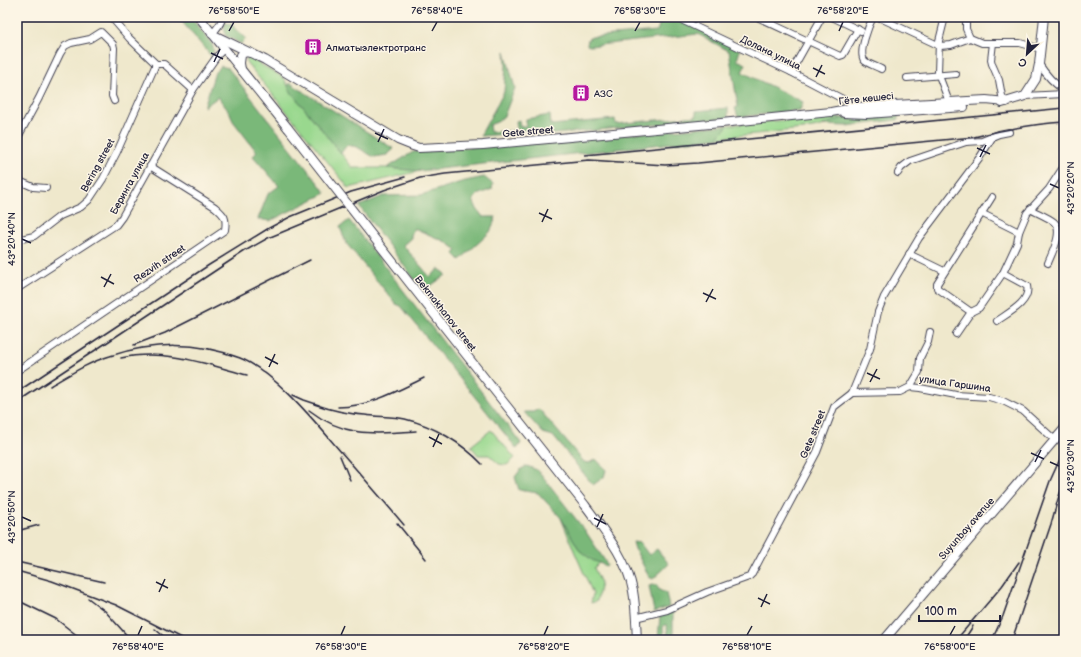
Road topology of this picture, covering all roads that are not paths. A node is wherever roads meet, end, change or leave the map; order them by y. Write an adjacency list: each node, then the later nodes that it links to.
1 (111, 17): 23 (street)
2 (198, 17): 15 (main road, Bekmakhanov street)
3 (222, 17): 15 (street)
4 (675, 17): 27 (street, Долана улица)
5 (757, 17): 17 (street)
6 (822, 17): 17 (street)
7 (832, 17): 13 (street)
8 (872, 17): 14 (street)
9 (878, 17): 19 (street)
10 (946, 17): 19 (street)
11 (966, 17): 16 (street)
12 (1044, 17): 21 (main road)
13 (858, 30): 14 (street); 17 (street)
14 (866, 33): 25 (street)
15 (212, 34): 20 (main road, Bekmakhanov street); 22 (main road, Gete street)
16 (970, 38): 18 (street); 19 (street)
17 (809, 41): 27 (street)
18 (994, 43): 21 (street); 37 (street)
19 (940, 46): 29 (street)
20 (224, 49): 26 (main road, Bekmakhanov street); 31 (street, Беринга улица)
21 (1040, 49): 24 (main road)
22 (252, 53): 26 (main road); 39 (main road, Gete street)
23 (156, 64): 31 (street); 52 (street, Bering street)
24 (1039, 64): 32 (street); 34 (main road)
25 (881, 69)
26 (241, 71): 67 (main road, Bekmakhanov street, bridge)
27 (791, 72): 38 (street, Долана улица)
28 (956, 74): 29 (street)
29 (939, 76): 30 (street); 36 (street)
30 (906, 78)
31 (193, 90): 43 (street, Беринга улица)
32 (1064, 90)
33 (1064, 94): 34 (street)
34 (1025, 96): 37 (main road, Гёте көшесі)
35 (114, 101): 42 (street)
36 (949, 102): 37 (main road, Гёте көшесі); 38 (main road, Гёте көшесі)
37 (1006, 102): 39 (main road, Гёте көшесі)
38 (858, 107): 39 (main road, Гёте көшесі)
39 (831, 112)
40 (1009, 132): 41 (street)
41 (992, 138): 45 (street); 53 (street, Gete street)
42 (17, 139)
43 (150, 166): 57 (street, Беринга улица); 62 (street, Rezvih street)
44 (1064, 166): 49 (street)
45 (898, 173)
46 (17, 180): 47 (street)
47 (46, 188)
48 (992, 197): 50 (street)
49 (1030, 209): 51 (street); 54 (street)
50 (981, 213): 51 (street); 55 (street)
51 (1019, 232): 56 (street)
52 (17, 240)
53 (909, 254): 55 (street); 64 (street, Gete street)
54 (1048, 263)
55 (944, 271): 58 (street)
56 (1003, 274): 58 (street); 59 (street)
57 (17, 289)
58 (971, 312): 61 (street)
59 (997, 321)
60 (930, 332): 63 (street, улица Гаршина)
61 (956, 334)
62 (17, 371)
63 (910, 387): 64 (street, улица Гаршина); 66 (street, улица Гаршина)
64 (852, 393): 67 (street, Gete street)
65 (1064, 429): 66 (main road, Suyunbay avenue)
66 (1055, 440): 69 (main road, Suyunbay avenue)
67 (635, 618): 68 (main road, Bekmakhanov street)
68 (637, 640)
69 (884, 640)

